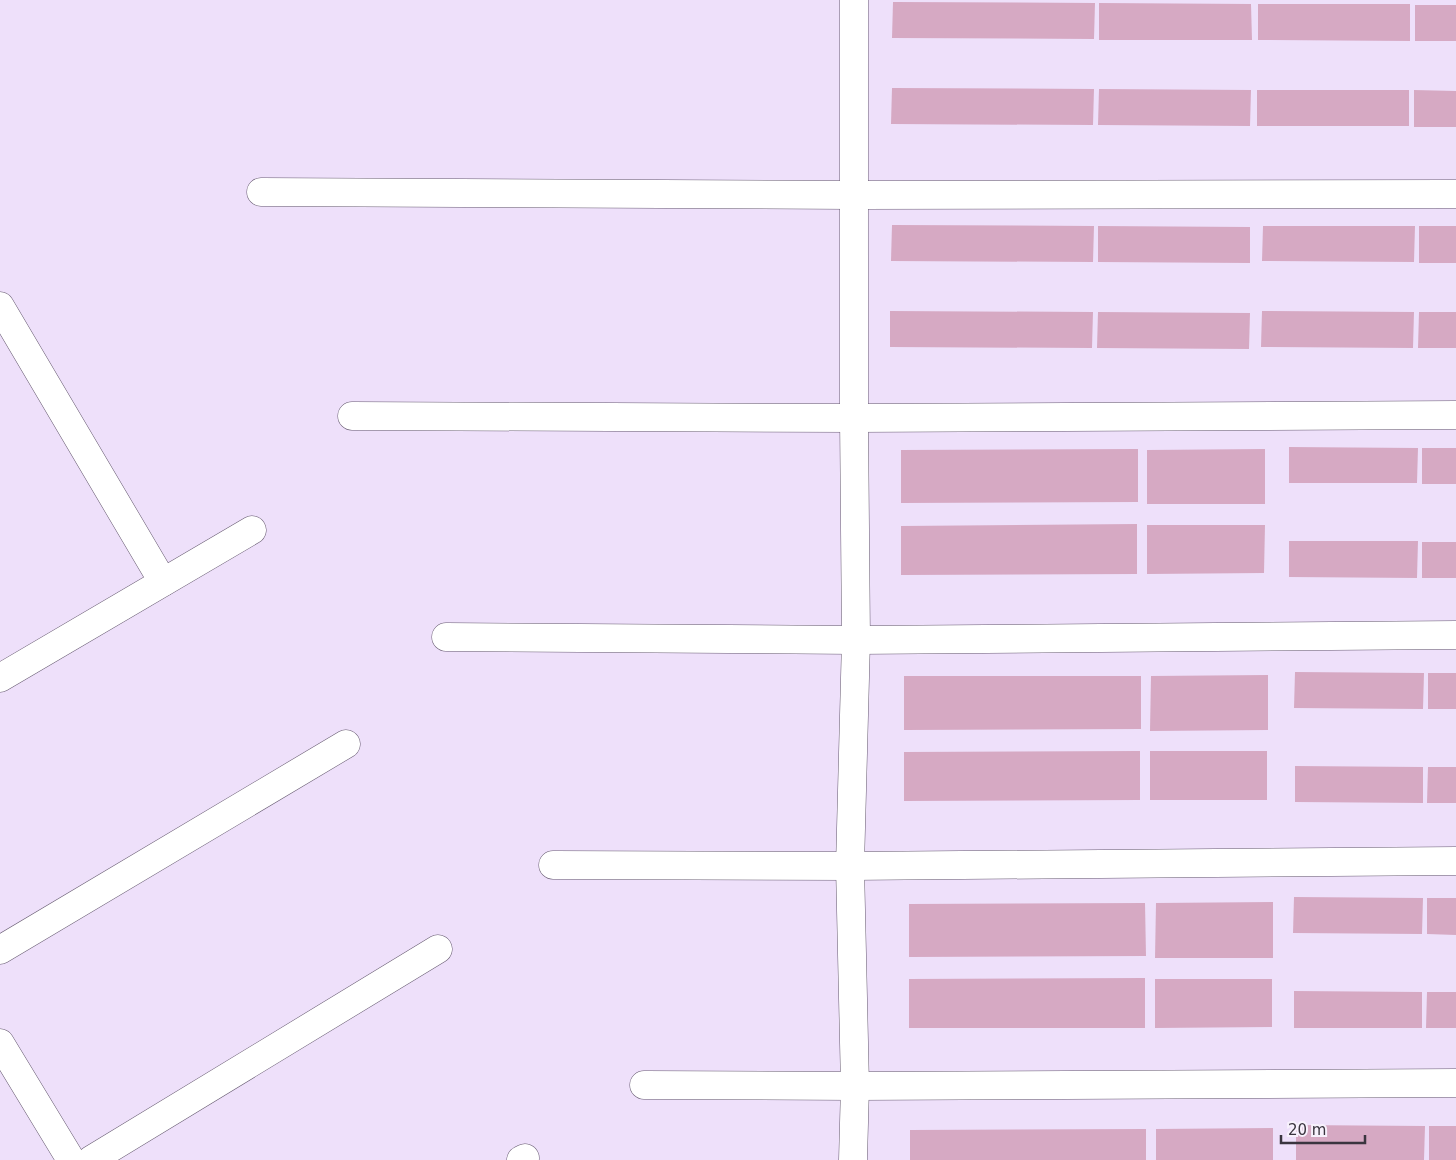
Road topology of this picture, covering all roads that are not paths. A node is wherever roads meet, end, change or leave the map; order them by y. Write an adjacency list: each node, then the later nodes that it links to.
1 (854, 0): 3 (street)
2 (261, 192): 3 (street)
3 (853, 194): 4 (street); 8 (street)
4 (1456, 194)
5 (0, 306): 10 (street)
6 (1456, 415): 8 (street)
7 (352, 416): 8 (street)
8 (854, 418): 13 (street)
9 (252, 530): 10 (street)
10 (163, 582): 14 (street)
11 (1456, 635): 13 (street)
12 (446, 638): 13 (street)
13 (856, 640): 18 (street)
14 (0, 678)
15 (346, 744): 20 (street)
16 (1456, 861): 18 (street)
17 (553, 865): 18 (street)
18 (850, 866): 24 (street)
19 (438, 949): 26 (street)
20 (0, 950)
21 (0, 1043): 25 (street)
22 (1456, 1083): 24 (street)
23 (644, 1085): 24 (street)
24 (855, 1086): 27 (street)
25 (71, 1160)
26 (91, 1160)
27 (853, 1160)

